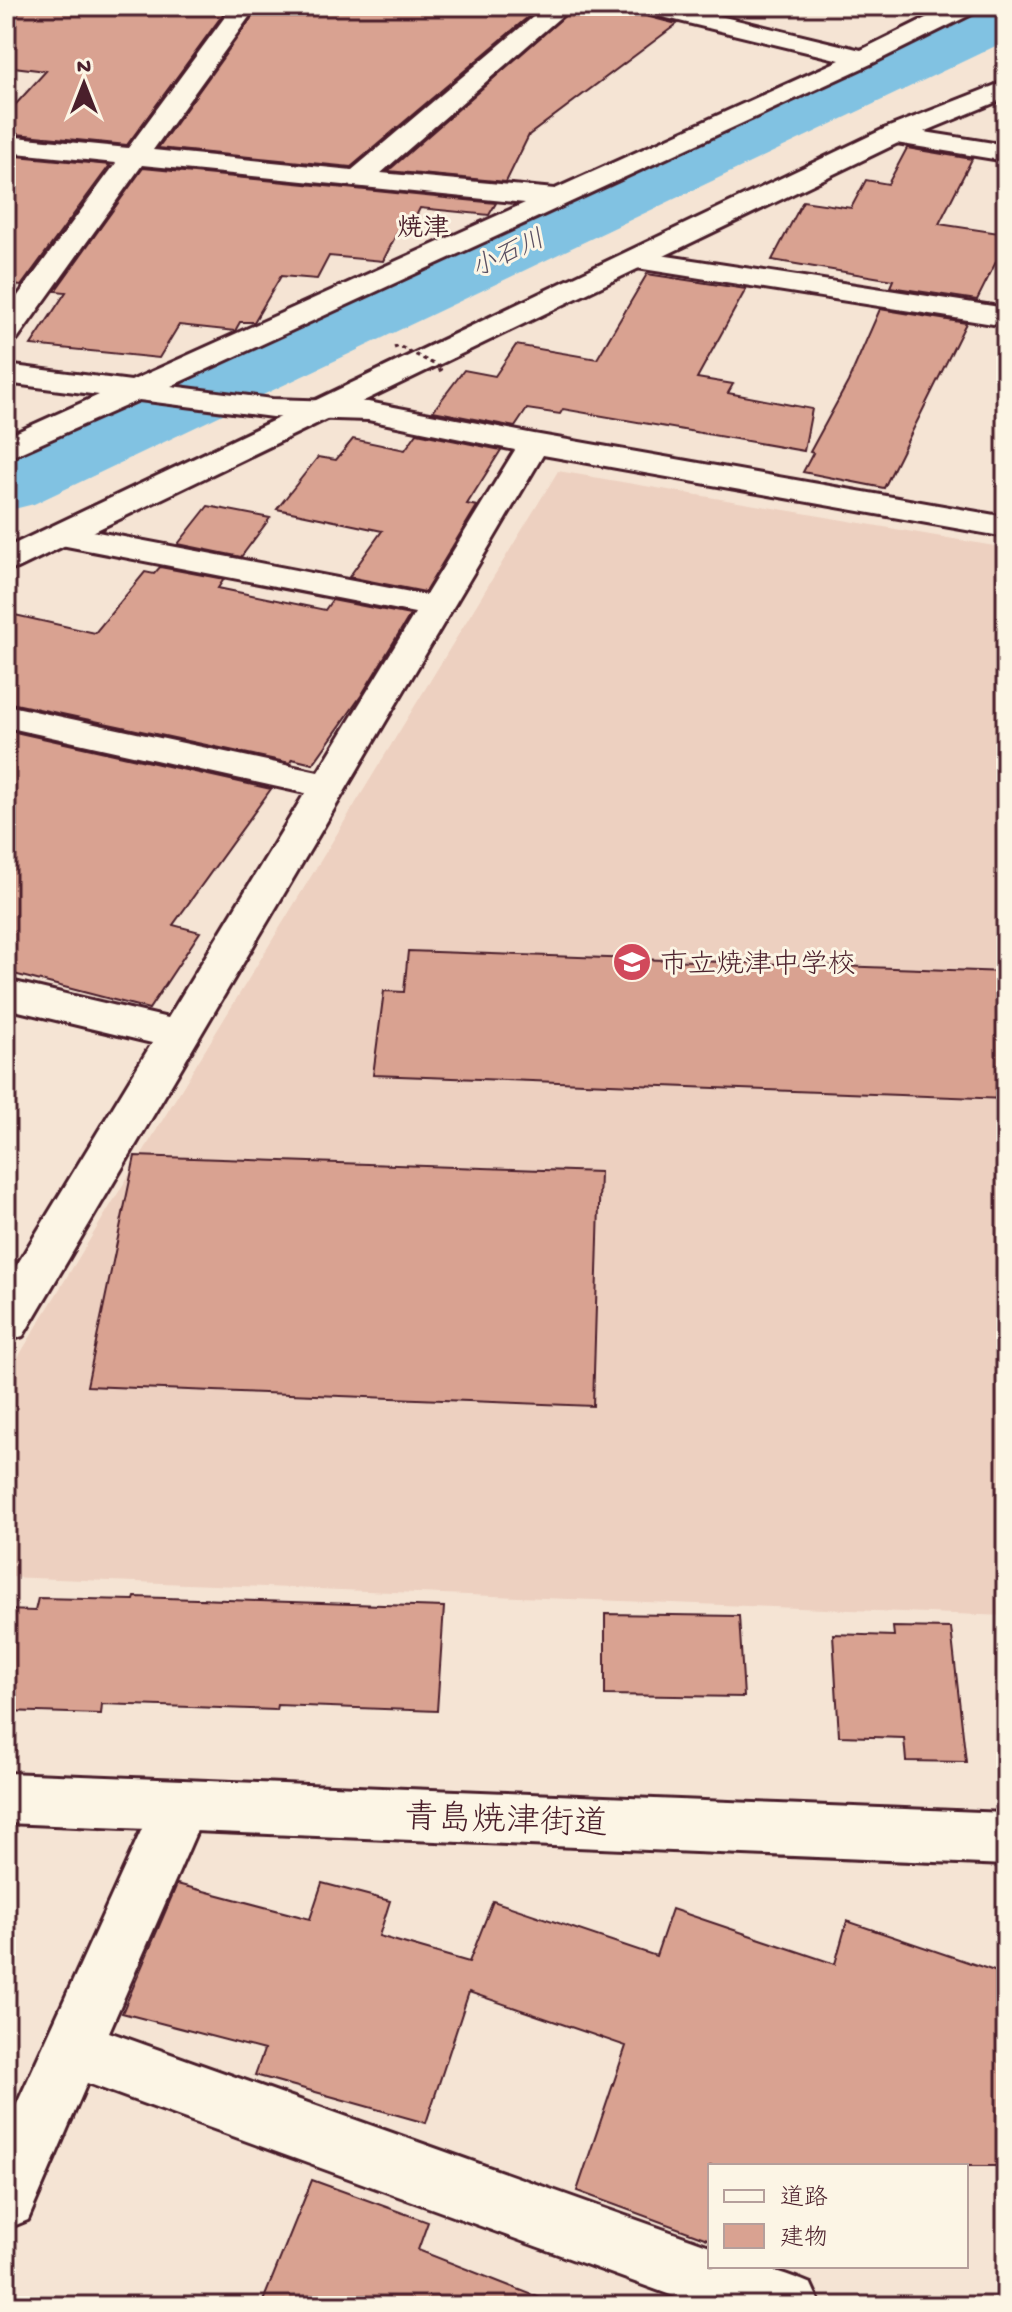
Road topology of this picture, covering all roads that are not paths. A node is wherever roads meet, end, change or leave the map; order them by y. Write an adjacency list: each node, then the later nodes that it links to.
1 (245, 6): 10 (street)
2 (561, 6): 11 (street)
3 (647, 6): 5 (street)
4 (969, 6): 5 (street)
5 (864, 58): 12 (street)
6 (1006, 89): 7 (street)
7 (893, 135): 9 (street); 13 (street)
8 (6, 144): 10 (street)
9 (1006, 153)
10 (137, 157): 11 (street); 15 (street)
11 (357, 179): 12 (street)
12 (559, 198): 17 (street)
13 (634, 260): 14 (street); 18 (street)
14 (1006, 317)
15 (6, 333)
16 (6, 374): 17 (street)
17 (141, 391): 18 (street); 20 (street)
18 (318, 410): 19 (street); 22 (street)
19 (534, 444): 21 (street); 24 (street)
20 (6, 449)
21 (1006, 527)
22 (61, 535): 23 (street); 24 (street)
23 (6, 561)
24 (436, 607): 26 (street)
25 (6, 716): 26 (street)
26 (328, 786): 28 (street)
27 (6, 994): 28 (street)
28 (179, 1035): 29 (street)
29 (6, 1323)
30 (6, 1798): 31 (street, 青島焼津街道)
31 (180, 1805): 32 (street, 青島焼津街道); 33 (street)
32 (1006, 1839)
33 (74, 2049): 34 (street); 35 (street)
34 (6, 2198)
35 (789, 2306)

